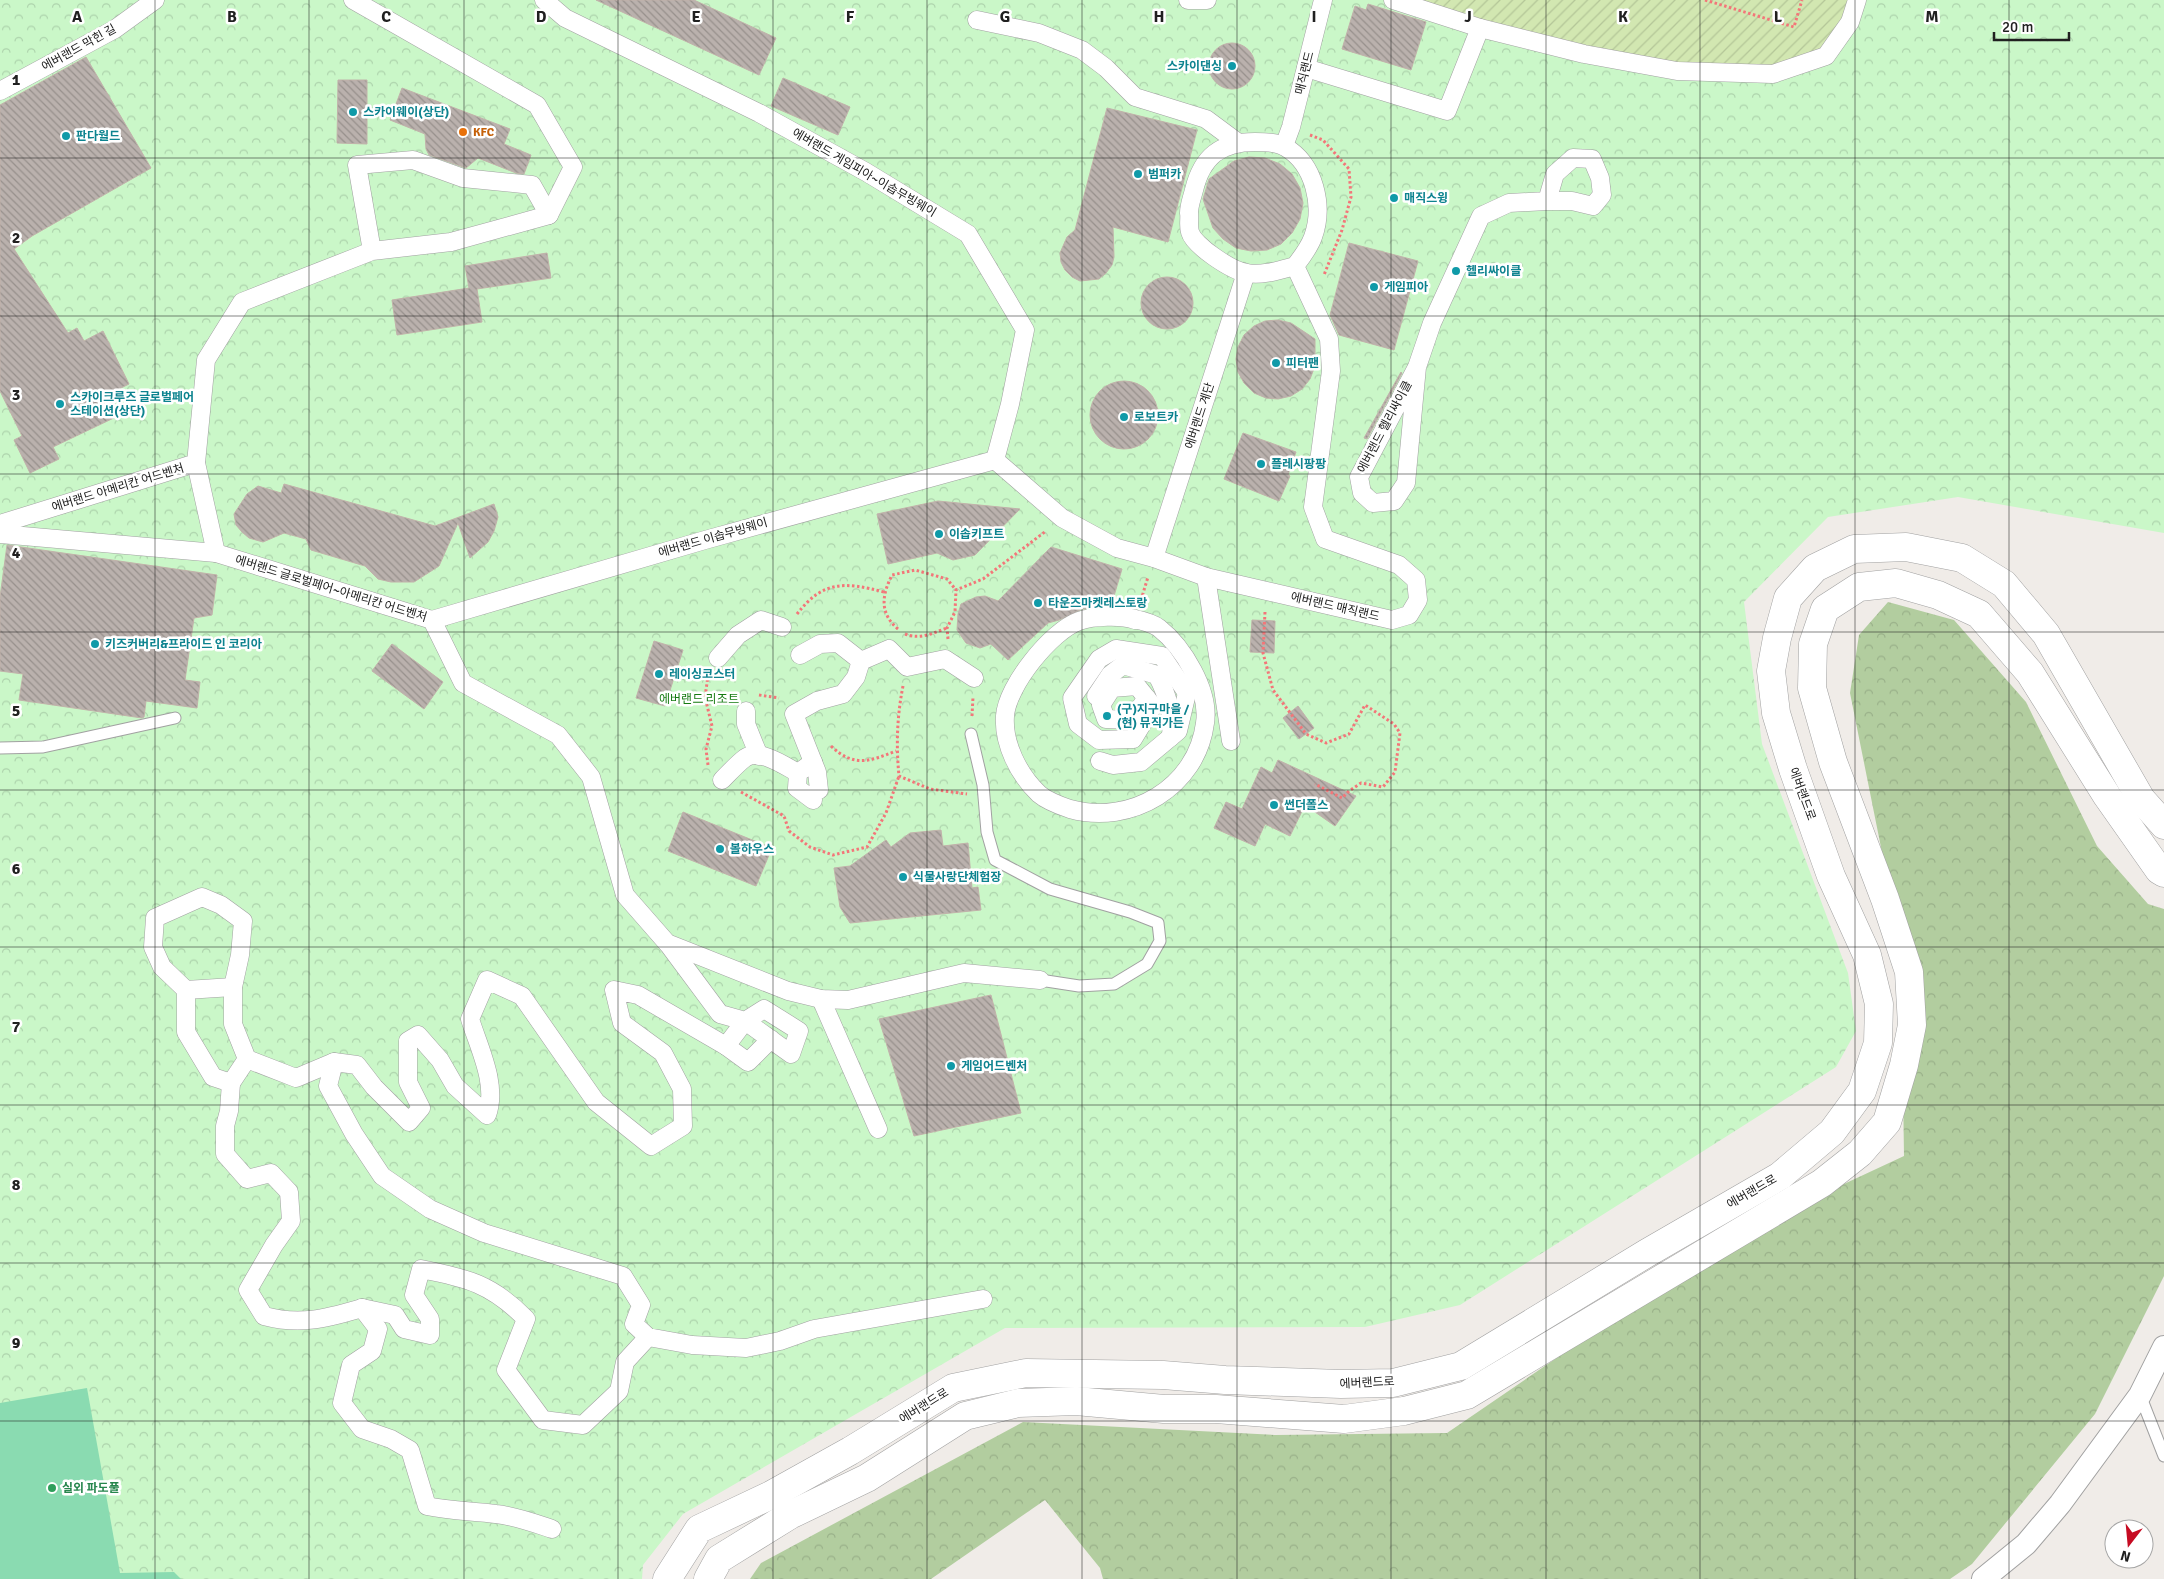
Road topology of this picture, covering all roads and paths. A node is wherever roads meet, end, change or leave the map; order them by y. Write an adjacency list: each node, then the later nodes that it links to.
1 (155, 0): 14 (street, 에버랜드 막힌 길)
2 (353, 0): 18 (street)
3 (544, 0): 23 (street, 에버랜드 게임피아~이솝무빙웨이)
4 (1188, 0): 5 (street)
5 (1207, 0)
6 (1322, 0): 13 (street, 매직랜드)
7 (1393, 0): 12 (street)
8 (1705, 0): 9 (path)
9 (1802, 0)
10 (1857, 0): 12 (street)
11 (977, 20): 15 (street)
12 (1480, 28): 13 (street)
13 (1306, 68): 16 (street, 매직랜드)
14 (0, 91)
15 (1237, 142): 16 (street); 21 (street)
16 (1284, 146): 20 (street)
17 (1547, 201): 22 (street, 에버랜드 헬리싸이클)
18 (549, 215): 19 (street, 에버랜드 아메리칸 어드벤처); 19 (street)
19 (372, 252): 24 (street, 에버랜드 아메리칸 어드벤처)
20 (1295, 266): 21 (street); 32 (street, 에버랜드 매직랜드)
21 (1246, 273): 29 (street, 에버랜드 계단)
22 (1417, 367): 22 (street, 에버랜드 헬리싸이클)
23 (995, 460): 25 (street, 에버랜드 매직랜드); 34 (street, 에버랜드 이솝무빙웨이)
24 (196, 463): 26 (street, 에버랜드 아메리칸 어드벤처); 28 (street)
25 (1062, 518): 29 (street, 에버랜드 매직랜드); 31 (path)
26 (0, 524)
27 (0, 534): 28 (street, 에버랜드 글로벌페어~아메리칸 어드벤처)
28 (216, 553): 34 (street, 에버랜드 글로벌페어~아메리칸 어드벤처)
29 (1154, 558): 30 (street, 에버랜드 매직랜드); 33 (path)
30 (1206, 577): 32 (street, 에버랜드 매직랜드); 52 (street)
31 (956, 590): 36 (path); 37 (path)
32 (1266, 591): 61 (path)
33 (1129, 618): 41 (street); 41 (street)
34 (432, 620): 65 (street, 에버랜드 글로벌페어~아메리칸 어드벤처)
35 (782, 627): 40 (street)
36 (947, 628): 37 (path); 38 (path)
37 (912, 637): 43 (path)
38 (955, 646)
39 (800, 655): 42 (street)
40 (718, 658)
41 (1187, 659): 45 (street)
42 (861, 661): 43 (street); 58 (street)
43 (907, 667): 44 (street); 55 (path)
44 (974, 678): 50 (path)
45 (1187, 693): 46 (street); 51 (street)
46 (1147, 698): 49 (street); 49 (street)
47 (746, 711): 56 (street)
48 (176, 718): 54 (lane)
49 (1106, 719): 51 (street)
50 (972, 734): 62 (lane, 에버랜드 글로벌페어~아메리칸 어드벤처)
51 (1171, 737): 57 (street)
52 (1231, 742)
53 (828, 744): 55 (path)
54 (0, 748)
55 (896, 751): 62 (path)
56 (759, 756): 59 (street); 60 (street)
57 (1100, 761)
58 (813, 762): 59 (street); 59 (street)
59 (798, 772)
60 (722, 780)
61 (1315, 784)
62 (984, 796): 66 (lane, 에버랜드 글로벌페어~아메리칸 어드벤처)
63 (2164, 825): 84 (street, 에버랜드로)
64 (2164, 873): 85 (street)
65 (667, 943): 69 (street, 에버랜드 글로벌페어~아메리칸 어드벤처); 70 (street)
66 (1040, 980): 69 (street, 에버랜드 글로벌페어~아메리칸 어드벤처)
67 (233, 987): 68 (street); 68 (street); 73 (street)
68 (186, 990): 75 (street)
69 (821, 999): 76 (street)
70 (745, 1021): 71 (street); 71 (street); 72 (street)
71 (771, 1039): 72 (street)
72 (726, 1046): 74 (street)
73 (247, 1059): 74 (street); 75 (street)
74 (334, 1062): 79 (street)
75 (231, 1083): 78 (street)
76 (878, 1129)
77 (983, 1299): 79 (street)
78 (362, 1308): 79 (street); 83 (street)
79 (648, 1337)
80 (2164, 1347): 81 (street)
81 (2140, 1395): 82 (lane); 86 (street)
82 (2164, 1456)
83 (552, 1529)
84 (667, 1579)
85 (708, 1579)
86 (1983, 1579)

